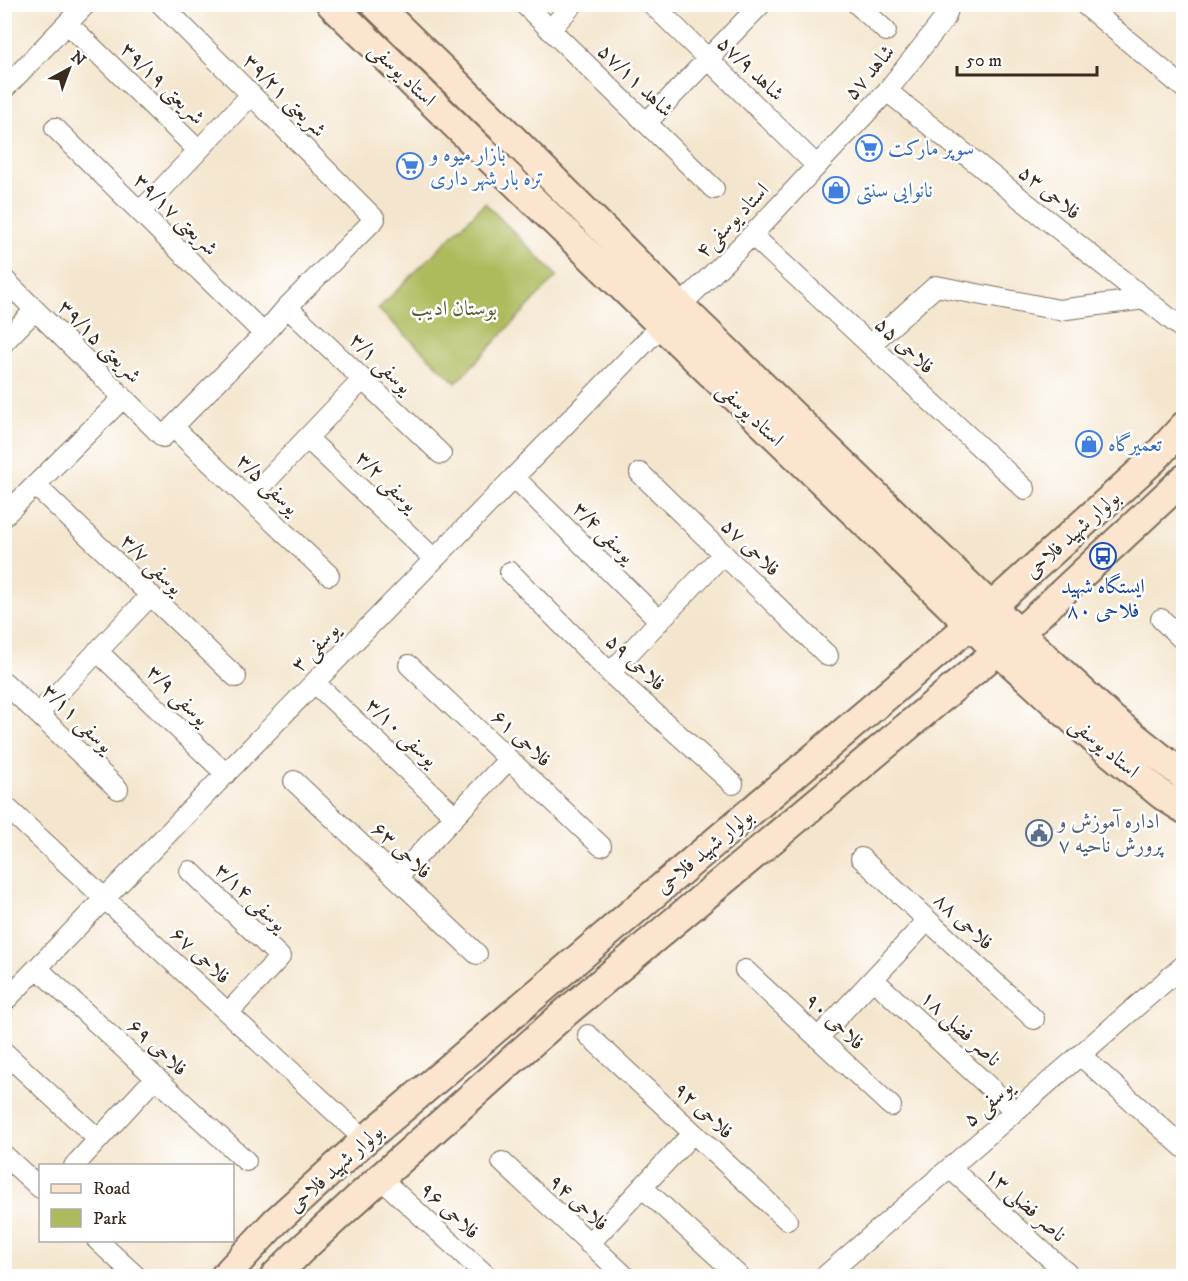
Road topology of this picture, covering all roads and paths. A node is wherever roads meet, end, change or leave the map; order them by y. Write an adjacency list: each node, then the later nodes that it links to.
1 (86, 4): 12 (street)
2 (161, 4): 19 (street, شریعتی ۳۹/۲۱)
3 (331, 4): 31 (main road, استاد یوسفی)
4 (375, 4): 31 (main road, استاد یوسفی)
5 (524, 4): 13 (street, شاهد ۵۷/۱۱)
6 (573, 4): 13 (street)
7 (652, 4): 15 (street, شاهد ۵۷/۹)
8 (761, 4): 15 (street)
9 (857, 4): 14 (street)
10 (950, 4): 18 (street, شاهد ۵۷)
11 (1084, 4): 16 (street)
12 (68, 24): 17 (street); 22 (street, شریعتی ۳۹/۱۹)
13 (550, 30): 20 (street, شاهد ۵۷/۱۱)
14 (886, 31)
15 (708, 59): 20 (street); 23 (street, شاهد ۵۷/۹)
16 (1184, 88)
17 (4, 89)
18 (887, 91): 23 (street, شاهد ۵۷); 28 (street, فلاحی ۵۳)
19 (251, 95): 22 (street); 29 (street, شریعتی ۳۹/۲۱)
20 (646, 123): 24 (street, شاهد ۵۷/۱۱)
21 (55, 128): 25 (street, شریعتی ۳۹/۱۷)
22 (198, 150): 25 (street)
23 (817, 166): 26 (street, استاد یوسفی۴)
24 (714, 189)
25 (140, 212): 33 (street, شریعتی ۳۹/۱۷)
26 (752, 235): 31 (street, استاد یوسفی۴); 35 (street, فلاحی ۵۵)
27 (4, 279): 30 (street, شریعتی ۳۹/۱۵)
28 (1144, 298): 32 (street, فلاحی ۵۳); 35 (street)
29 (287, 307): 33 (street); 36 (street, یوسفی ۳/۱)
30 (35, 310): 34 (street); 37 (street, شریعتی ۳۹/۱۵)
31 (671, 316): 43 (street, یوسفی ۳); 54 (main road, استاد یوسفی)
32 (1184, 330)
33 (264, 334): 39 (street)
34 (4, 342)
35 (870, 345): 46 (street, فلاحی ۵۵)
36 (363, 379): 40 (street); 41 (street, یوسفی ۳/۱)
37 (123, 398): 39 (street, شریعتی ۳۹/۱۵); 45 (street)
38 (1184, 426): 54 (main road, بولوار شهید فلاحی)
39 (168, 432): 47 (street, یوسفی ۳/۵)
40 (306, 438): 47 (street); 50 (street, یوسفی ۳/۲)
41 (441, 454)
42 (640, 473): 49 (street, فلاحی ۵۷)
43 (514, 477): 50 (street, یوسفی ۳); 56 (street, یوسفی ۳/۴)
44 (1184, 479): 57 (main road, بولوار شهید فلاحی)
45 (35, 485): 48 (street); 53 (street, یوسفی ۳/۷)
46 (1025, 489)
47 (249, 499): 52 (street, یوسفی ۳/۵)
48 (4, 516)
49 (723, 554): 56 (street); 61 (street, فلاحی ۵۷)
50 (434, 559): 66 (street, یوسفی ۳)
51 (510, 572): 63 (street, فلاحی ۵۹)
52 (329, 575)
53 (151, 595): 59 (street); 64 (street, یوسفی ۳/۷)
54 (981, 616): 57 (main road, استاد یوسفی); 60 (main road, استاد یوسفی); 100 (main road, بولوار شهید فلاحی)
55 (1161, 619): 58 (street)
56 (660, 621): 63 (street)
57 (1019, 633): 60 (main road, بولوار شهید فلاحی); 70 (main road, استاد یوسفی)
58 (1184, 641)
59 (97, 651): 67 (street); 69 (street, یوسفی ۳/۹)
60 (998, 652): 75 (main road, استاد یوسفی); 107 (main road, بولوار شهید فلاحی)
61 (828, 656)
62 (410, 665): 68 (street, فلاحی ۶۱)
63 (610, 673): 72 (street, فلاحی ۵۹)
64 (236, 677)
65 (4, 682): 67 (street, یوسفی ۳/۱۱)
66 (315, 683): 69 (street, یوسفی ۳); 76 (street, یوسفی ۳/۱۰)
67 (38, 714): 73 (street, یوسفی ۳/۱۱)
68 (509, 759): 76 (street); 77 (street, فلاحی ۶۱)
69 (226, 774): 81 (street, یوسفی ۳)
70 (1184, 776)
71 (294, 781): 80 (street, فلاحی ۶۳)
72 (733, 783)
73 (118, 789)
74 (4, 805): 81 (street, فلاحی ۶۷)
75 (1184, 809)
76 (455, 816): 80 (street)
77 (602, 846)
78 (861, 858): 82 (street, فلاحی ۸۸)
79 (190, 871): 89 (street, یوسفی ۳/۱۴)
80 (397, 878): 83 (street, فلاحی ۶۳)
81 (105, 898): 85 (street, یوسفی ۳); 89 (street, فلاحی ۶۷)
82 (928, 920): 87 (street); 90 (street, فلاحی ۸۸)
83 (477, 954)
84 (1184, 965): 94 (street, یوسفی ۵)
85 (37, 968): 88 (street, یوسفی ۳); 95 (street, فلاحی ۶۹)
86 (745, 970): 92 (street, فلاحی ۹۰)
87 (873, 979): 92 (street); 97 (street, ناصر فضلی ۱۸)
88 (4, 1002)
89 (228, 1013): 100 (street, فلاحی ۶۷)
90 (1034, 1019)
91 (588, 1035): 98 (street, فلاحی ۹۲)
92 (818, 1038): 96 (street, فلاحی ۹۰)
93 (4, 1052): 99 (street)
94 (1080, 1055): 97 (street, یوسفی ۵); 101 (street)
95 (156, 1078): 99 (street); 103 (street, فلاحی ۶۹)
96 (891, 1106)
97 (1015, 1111): 106 (street, یوسفی ۵)
98 (693, 1133): 109 (street); 110 (street, فلاحی ۹۲)
99 (98, 1139): 105 (street)
100 (365, 1140): 114 (main road, بولوار شهید فلاحی)
101 (1184, 1148)
102 (4, 1155): 108 (street)
103 (246, 1161)
104 (502, 1162): 112 (street, فلاحی ۹۴)
105 (76, 1164)
106 (950, 1168): 119 (street, یوسفی ۵); 120 (street, ناصر فضلی ۱۳)
107 (380, 1178): 115 (main road, بولوار شهید فلاحی); 116 (street, فلاحی ۹۶)
108 (39, 1187)
109 (642, 1187): 112 (street); 118 (street)
110 (787, 1220)
111 (99, 1242): 113 (street)
112 (589, 1244): 117 (street, فلاحی ۹۴)
113 (136, 1276)
114 (225, 1276)
115 (275, 1276)
116 (487, 1276)
117 (625, 1276)
118 (739, 1276)
119 (827, 1276)
120 (1070, 1276)

